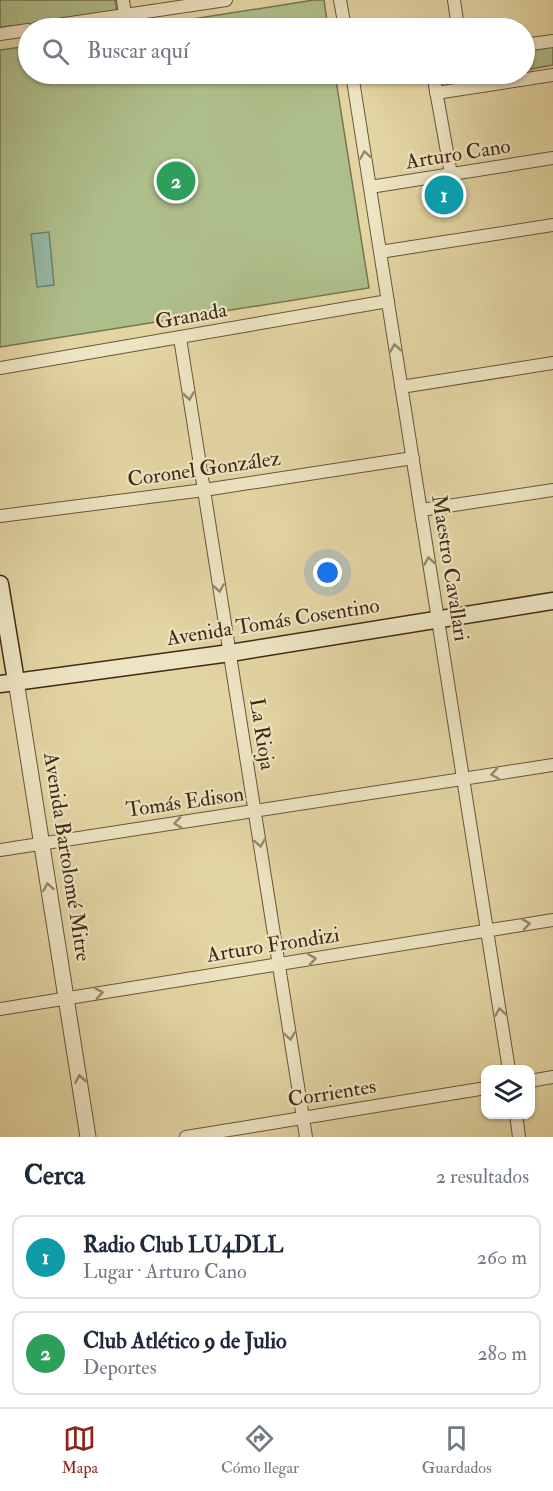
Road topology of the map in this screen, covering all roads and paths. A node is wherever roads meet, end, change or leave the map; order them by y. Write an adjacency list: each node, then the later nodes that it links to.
1 (123, 0): 5 (street)
2 (226, 0): 5 (street)
3 (340, 0): 7 (street)
4 (454, 0): 8 (street)
5 (125, 16): 6 (street)
6 (110, 18)
7 (343, 18)
8 (457, 18)
9 (18, 31): 10 (street)
10 (0, 34)
11 (553, 41): 12 (street)
12 (535, 44)
13 (553, 75): 14 (street)
14 (535, 78)
15 (354, 84): 21 (street, Maestro Cavallari, one-way to 15)
16 (435, 84): 18 (street)
17 (494, 84): 18 (street)
18 (436, 93): 20 (street)
19 (553, 158): 20 (street, Arturo Cano)
20 (451, 174): 21 (street, Arturo Cano)
21 (370, 187): 23 (street, Maestro Cavallari)
22 (553, 225): 23 (street)
23 (380, 252): 24 (street, Maestro Cavallari)
24 (388, 301): 25 (street, Granada); 28 (street, Maestro Cavallari, one-way to 24)
25 (180, 338): 27 (street, Granada); 30 (street, La Rioja, one-way to 30)
26 (553, 363): 28 (street)
27 (0, 368)
28 (401, 387): 29 (street, Maestro Cavallari)
29 (412, 458): 30 (street, Coronel González); 32 (street, Maestro Cavallari)
30 (204, 490): 33 (street, Coronel González); 37 (street, La Rioja, one-way to 37)
31 (553, 490): 32 (street)
32 (421, 510): 36 (street, Maestro Cavallari, one-way to 32)
33 (0, 516)
34 (0, 584): 38 (main road, Avenida Bartolomé Mitre)
35 (553, 600): 36 (main road, Avenida Tomás Cosentino)
36 (438, 619): 37 (main road, Avenida Tomás Cosentino); 40 (street, Maestro Cavallari)
37 (230, 653): 38 (main road, Avenida Tomás Cosentino); 41 (street, La Rioja)
38 (8, 682): 42 (street, Avenida Bartolomé Mitre)
39 (553, 765): 40 (street, Tomás Edison, one-way to 40)
40 (463, 779): 41 (street, Tomás Edison); 45 (street, Maestro Cavallari)
41 (255, 812): 42 (street, Tomás Edison, one-way to 42); 46 (street, La Rioja, one-way to 46)
42 (41, 843): 43 (street, Tomás Edison); 47 (street, Avenida Bartolomé Mitre, one-way to 42)
43 (0, 850)
44 (553, 920): 45 (street, Arturo Frondizi, one-way to 44)
45 (487, 930): 46 (street, Arturo Frondizi, one-way to 45); 49 (street, Maestro Cavallari, one-way to 45)
46 (279, 964): 47 (street, Arturo Frondizi, one-way to 46); 53 (street, La Rioja, one-way to 53)
47 (67, 998): 48 (street, Arturo Frondizi); 55 (street, Avenida Bartolomé Mitre, one-way to 47)
48 (0, 1009)
49 (508, 1065)
50 (553, 1077): 51 (street)
51 (535, 1080)
52 (481, 1089): 53 (street, Corrientes)
53 (303, 1118): 56 (street, Corrientes); 57 (street, La Rioja)
54 (517, 1119): 58 (street)
55 (88, 1137)
56 (186, 1137)
57 (306, 1137)
58 (519, 1137)

